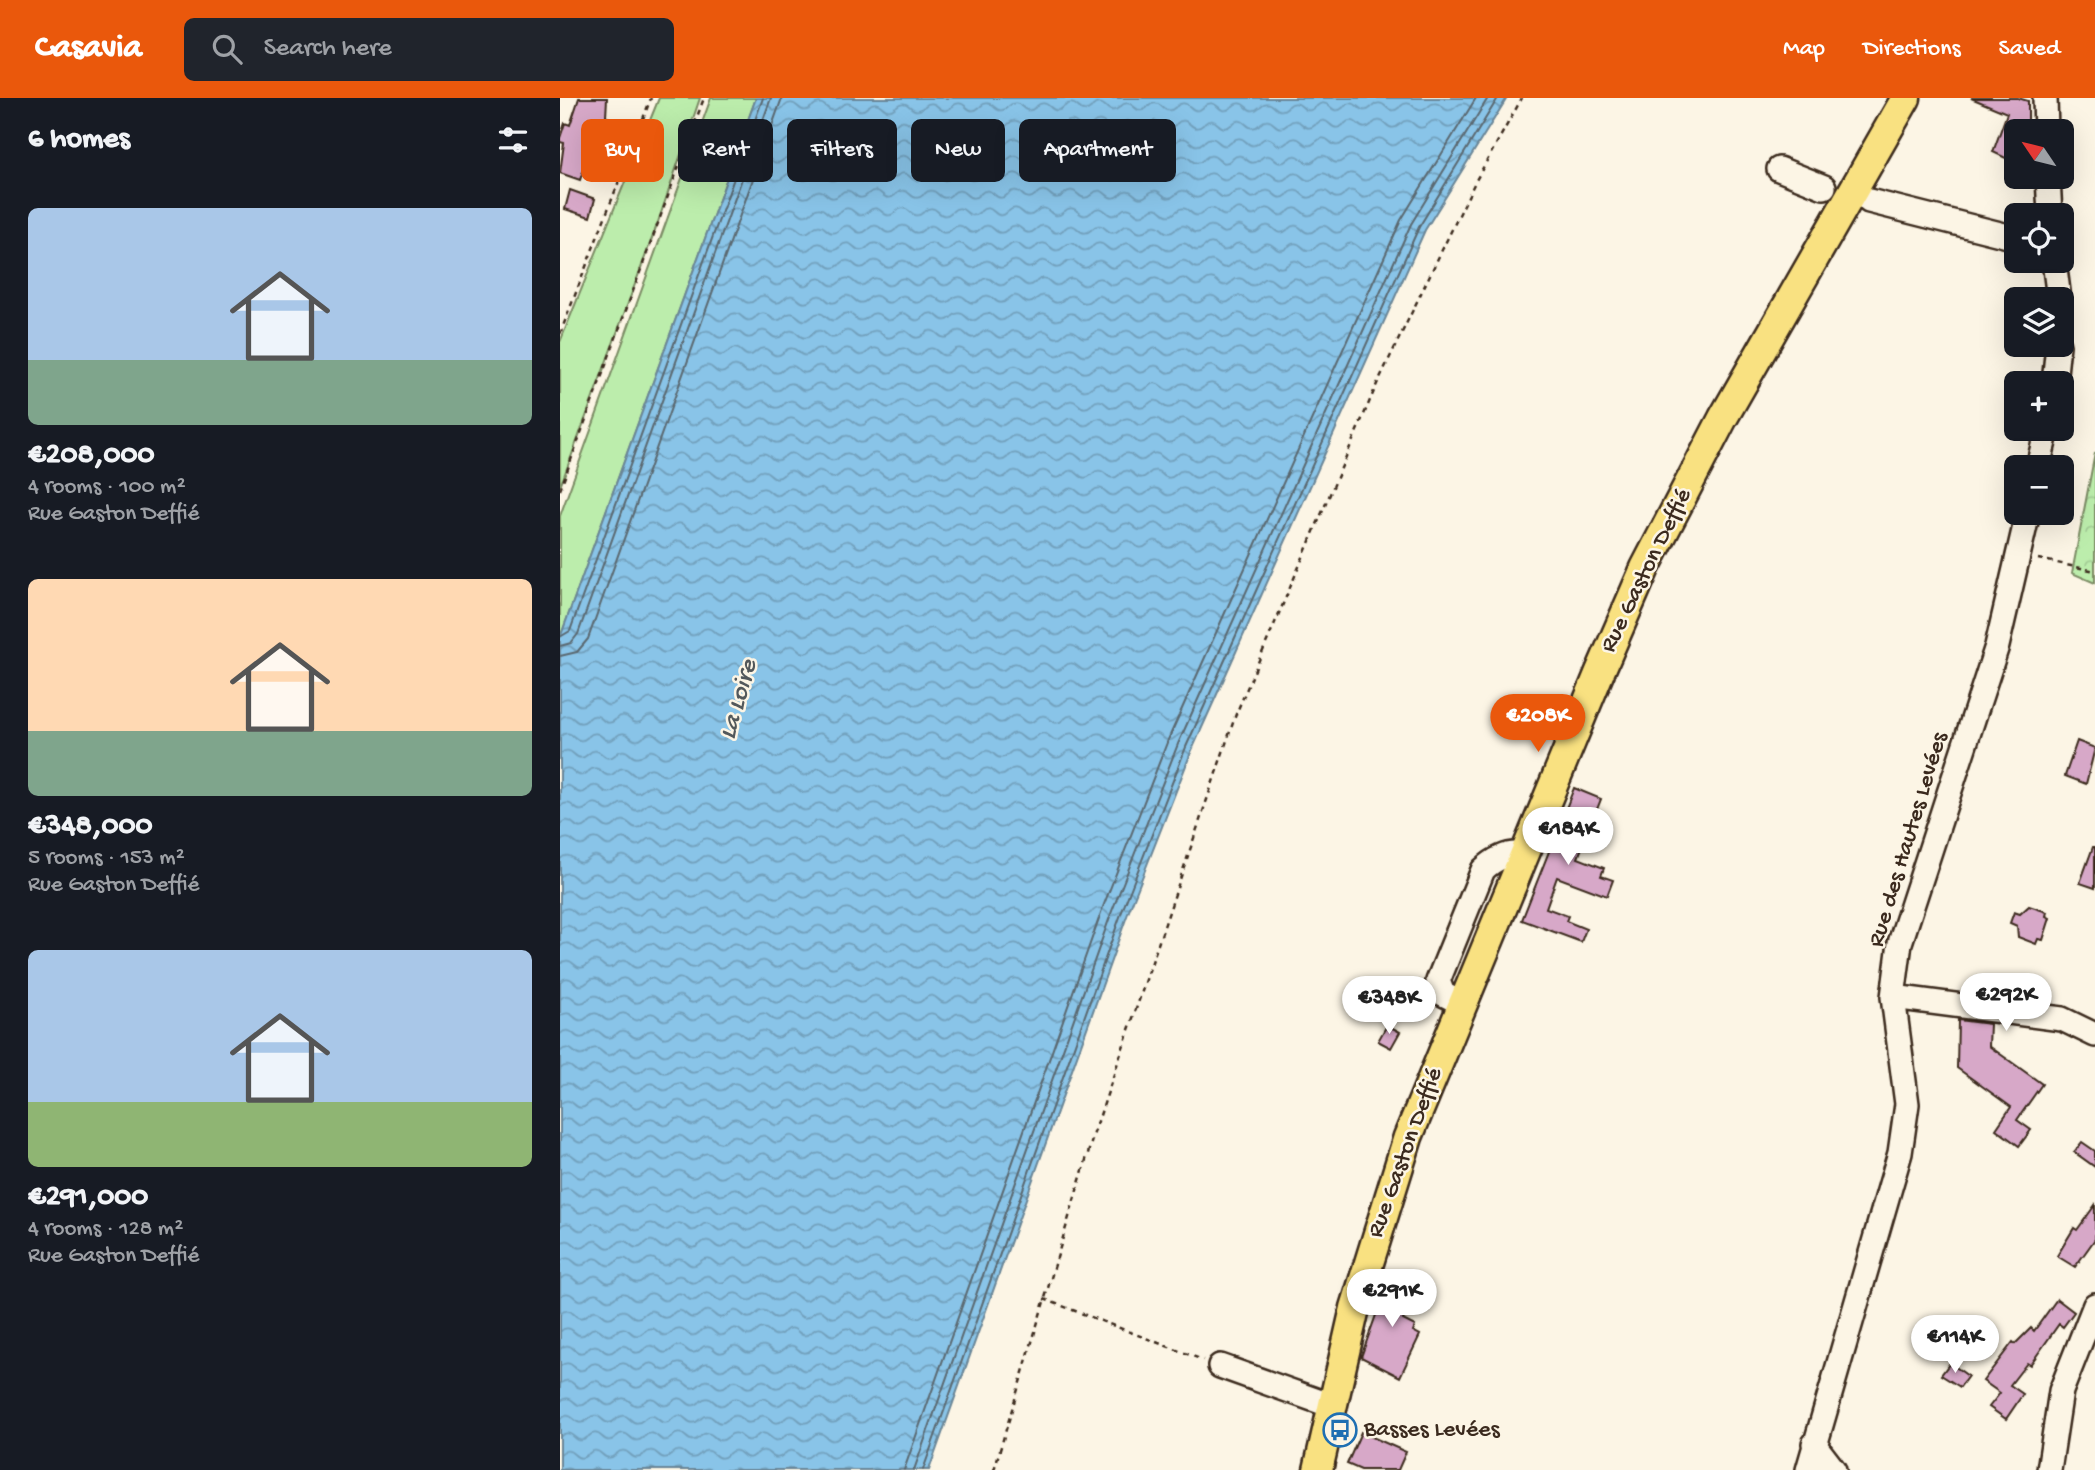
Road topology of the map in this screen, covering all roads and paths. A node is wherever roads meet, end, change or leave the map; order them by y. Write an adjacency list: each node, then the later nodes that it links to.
1 (651, 98): 11 (path)
2 (704, 98): 12 (path)
3 (1522, 98): 18 (path)
4 (1906, 98): 21 (main road, Rue Gaston Deffié)
5 (2045, 98): 6 (street)
6 (2046, 119)
7 (1779, 169): 8 (street)
8 (1824, 187)
9 (1870, 201): 10 (street)
10 (2004, 235)
11 (560, 334)
12 (560, 490)
13 (2025, 525): 14 (street, Rue des Hautes Levées)
14 (2018, 555): 15 (path); 16 (street, Rue des Hautes Levées)
15 (2095, 571)
16 (1893, 997): 17 (street); 22 (street, Rue des Hautes Levées)
17 (2095, 1035)
18 (1044, 1299): 20 (path); 23 (path)
19 (2095, 1306): 27 (street)
20 (1220, 1366): 21 (street)
21 (1332, 1406): 24 (main road, Rue Gaston Deffié)
22 (1814, 1444): 25 (street, Rue des Hautes Levées); 26 (street)
23 (994, 1470)
24 (1318, 1470)
25 (1808, 1470)
26 (1834, 1470)
27 (2049, 1470)

